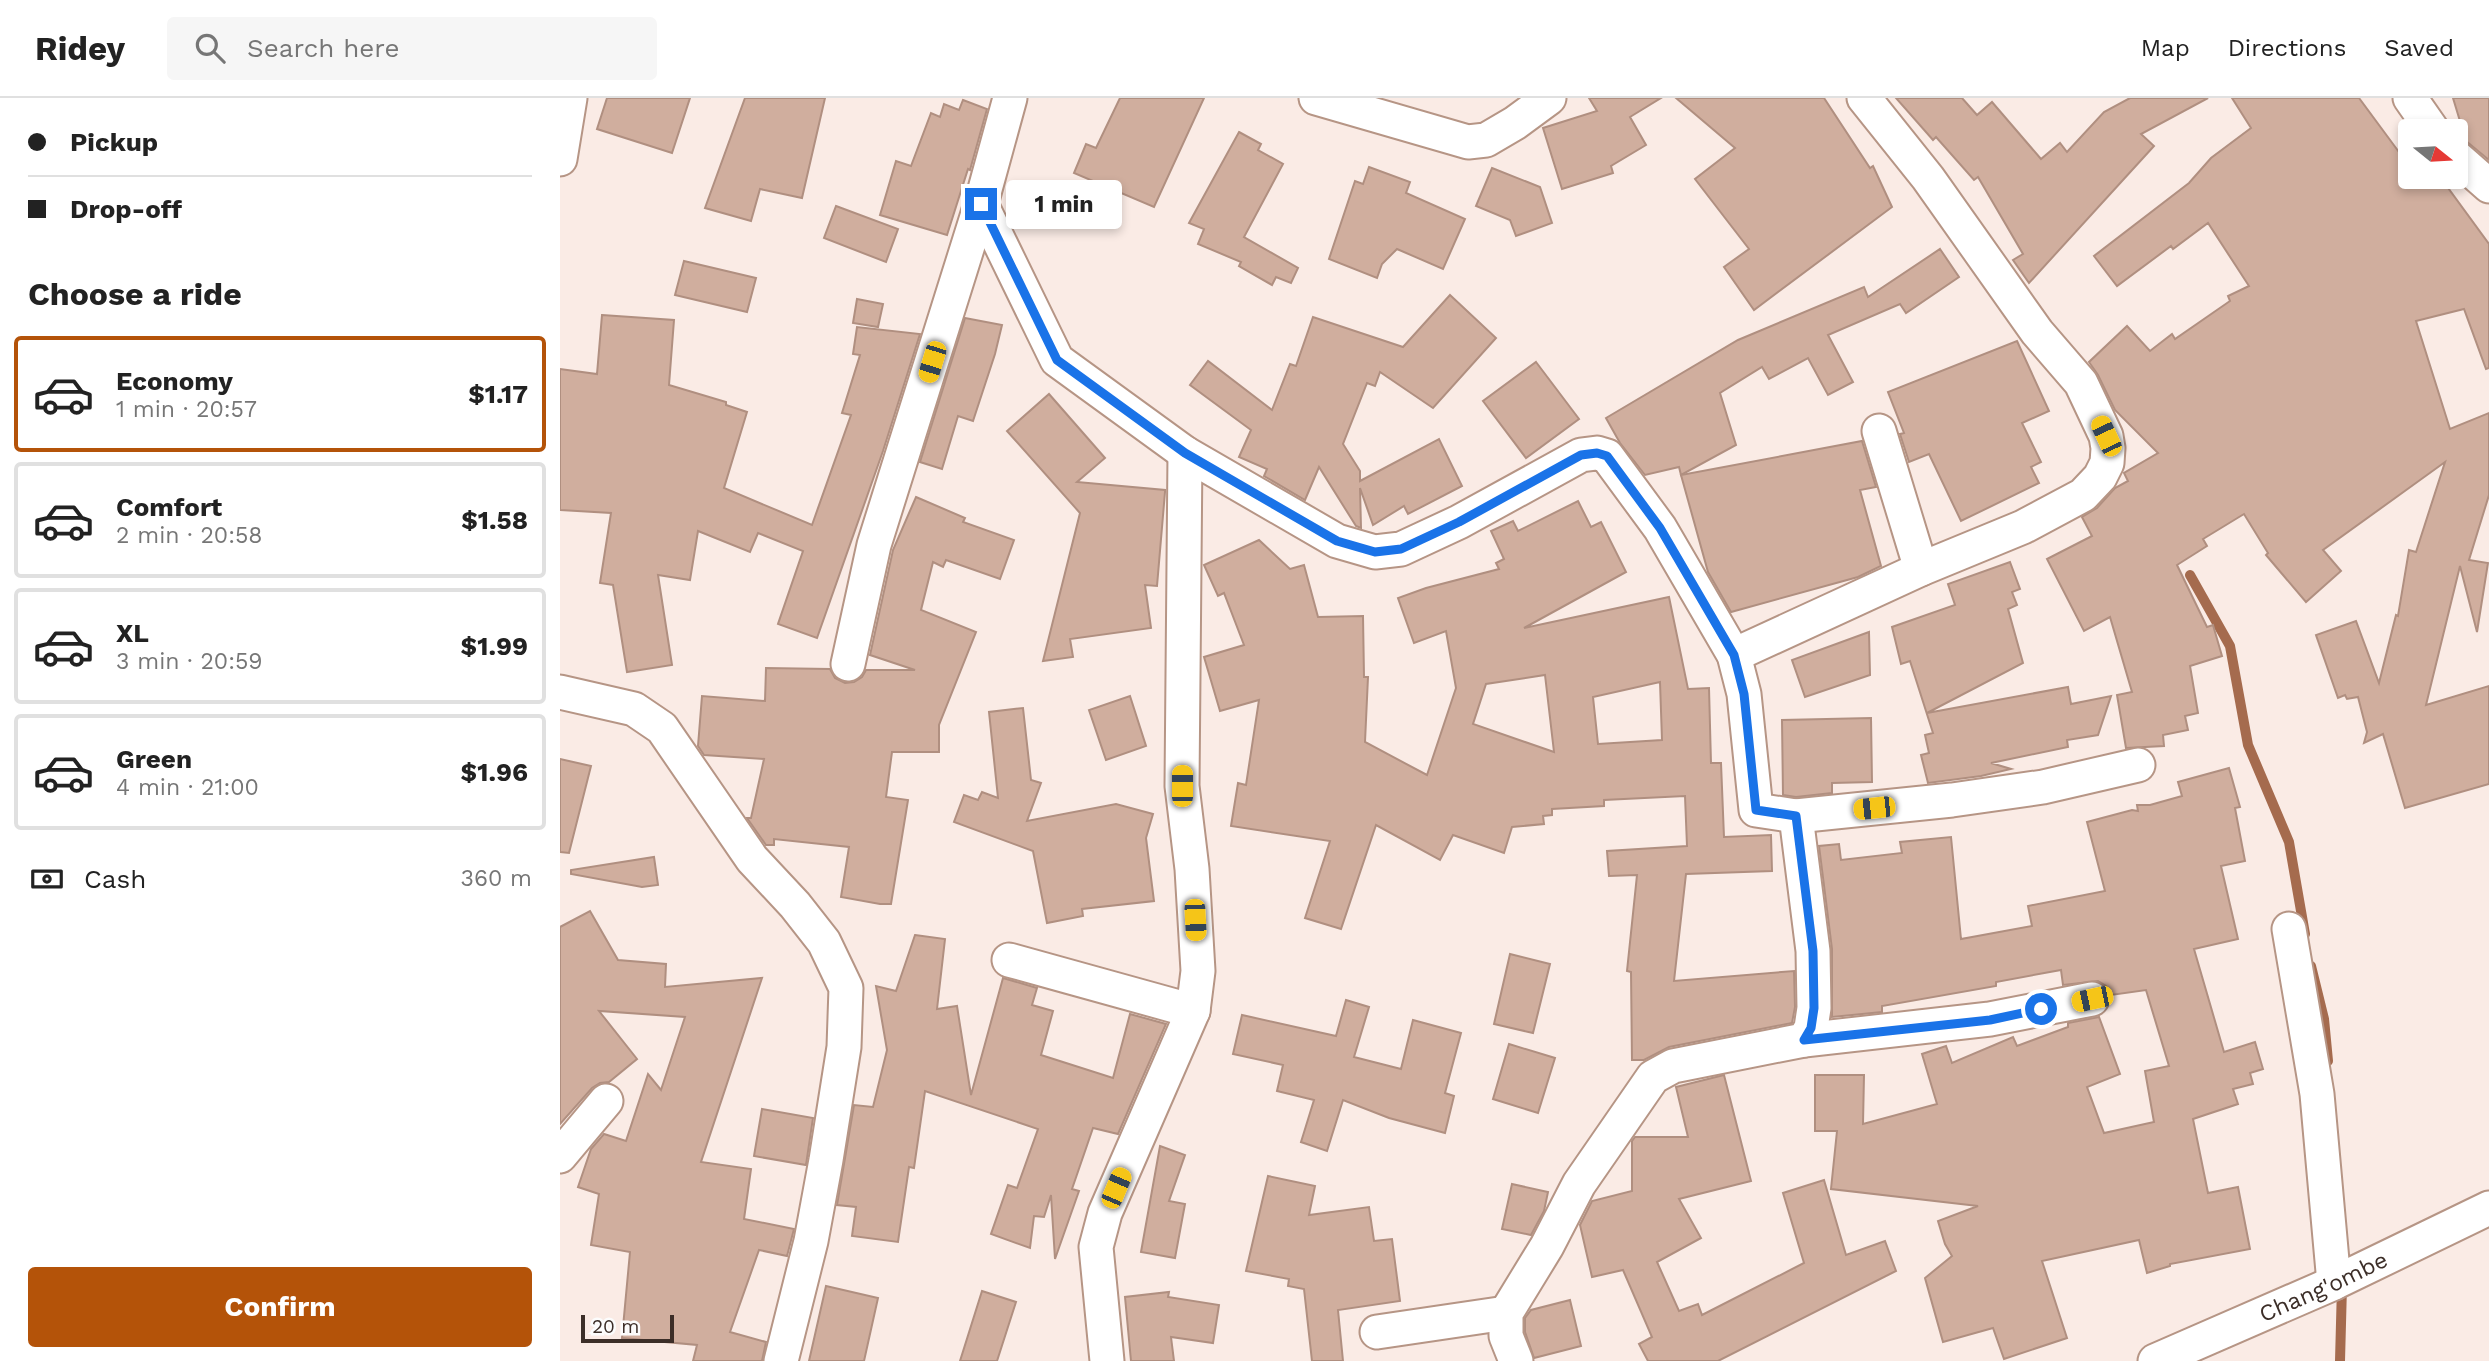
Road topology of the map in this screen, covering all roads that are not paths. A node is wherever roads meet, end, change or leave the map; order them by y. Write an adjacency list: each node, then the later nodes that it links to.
1 (570, 98): 8 (street)
2 (1010, 98): 11 (street)
3 (1316, 98): 4 (street)
4 (1549, 98)
5 (1864, 98): 14 (street)
6 (2410, 98): 7 (street)
7 (2425, 119)
8 (560, 159)
9 (2468, 167): 10 (street)
10 (2489, 186)
11 (981, 204): 13 (street); 16 (street)
12 (1879, 430): 14 (street)
13 (1185, 453): 15 (street); 23 (street)
14 (1921, 569): 15 (street)
15 (1734, 655): 19 (street)
16 (848, 664)
17 (560, 692): 31 (street)
18 (2138, 765): 19 (street)
19 (1796, 816): 24 (street)
20 (2289, 929): 28 (street)
21 (1009, 960): 23 (street)
22 (2092, 999): 24 (street)
23 (1193, 1011): 32 (street)
24 (1804, 1040): 29 (street)
25 (606, 1101): 26 (street)
26 (560, 1156)
27 (2489, 1208): 28 (street, Chang'ombe)
28 (2334, 1283): 34 (street, Chang'ombe)
29 (1506, 1313): 30 (street); 33 (street)
30 (1377, 1332)
31 (781, 1361)
32 (1107, 1361)
33 (1516, 1361)
34 (2155, 1361)

